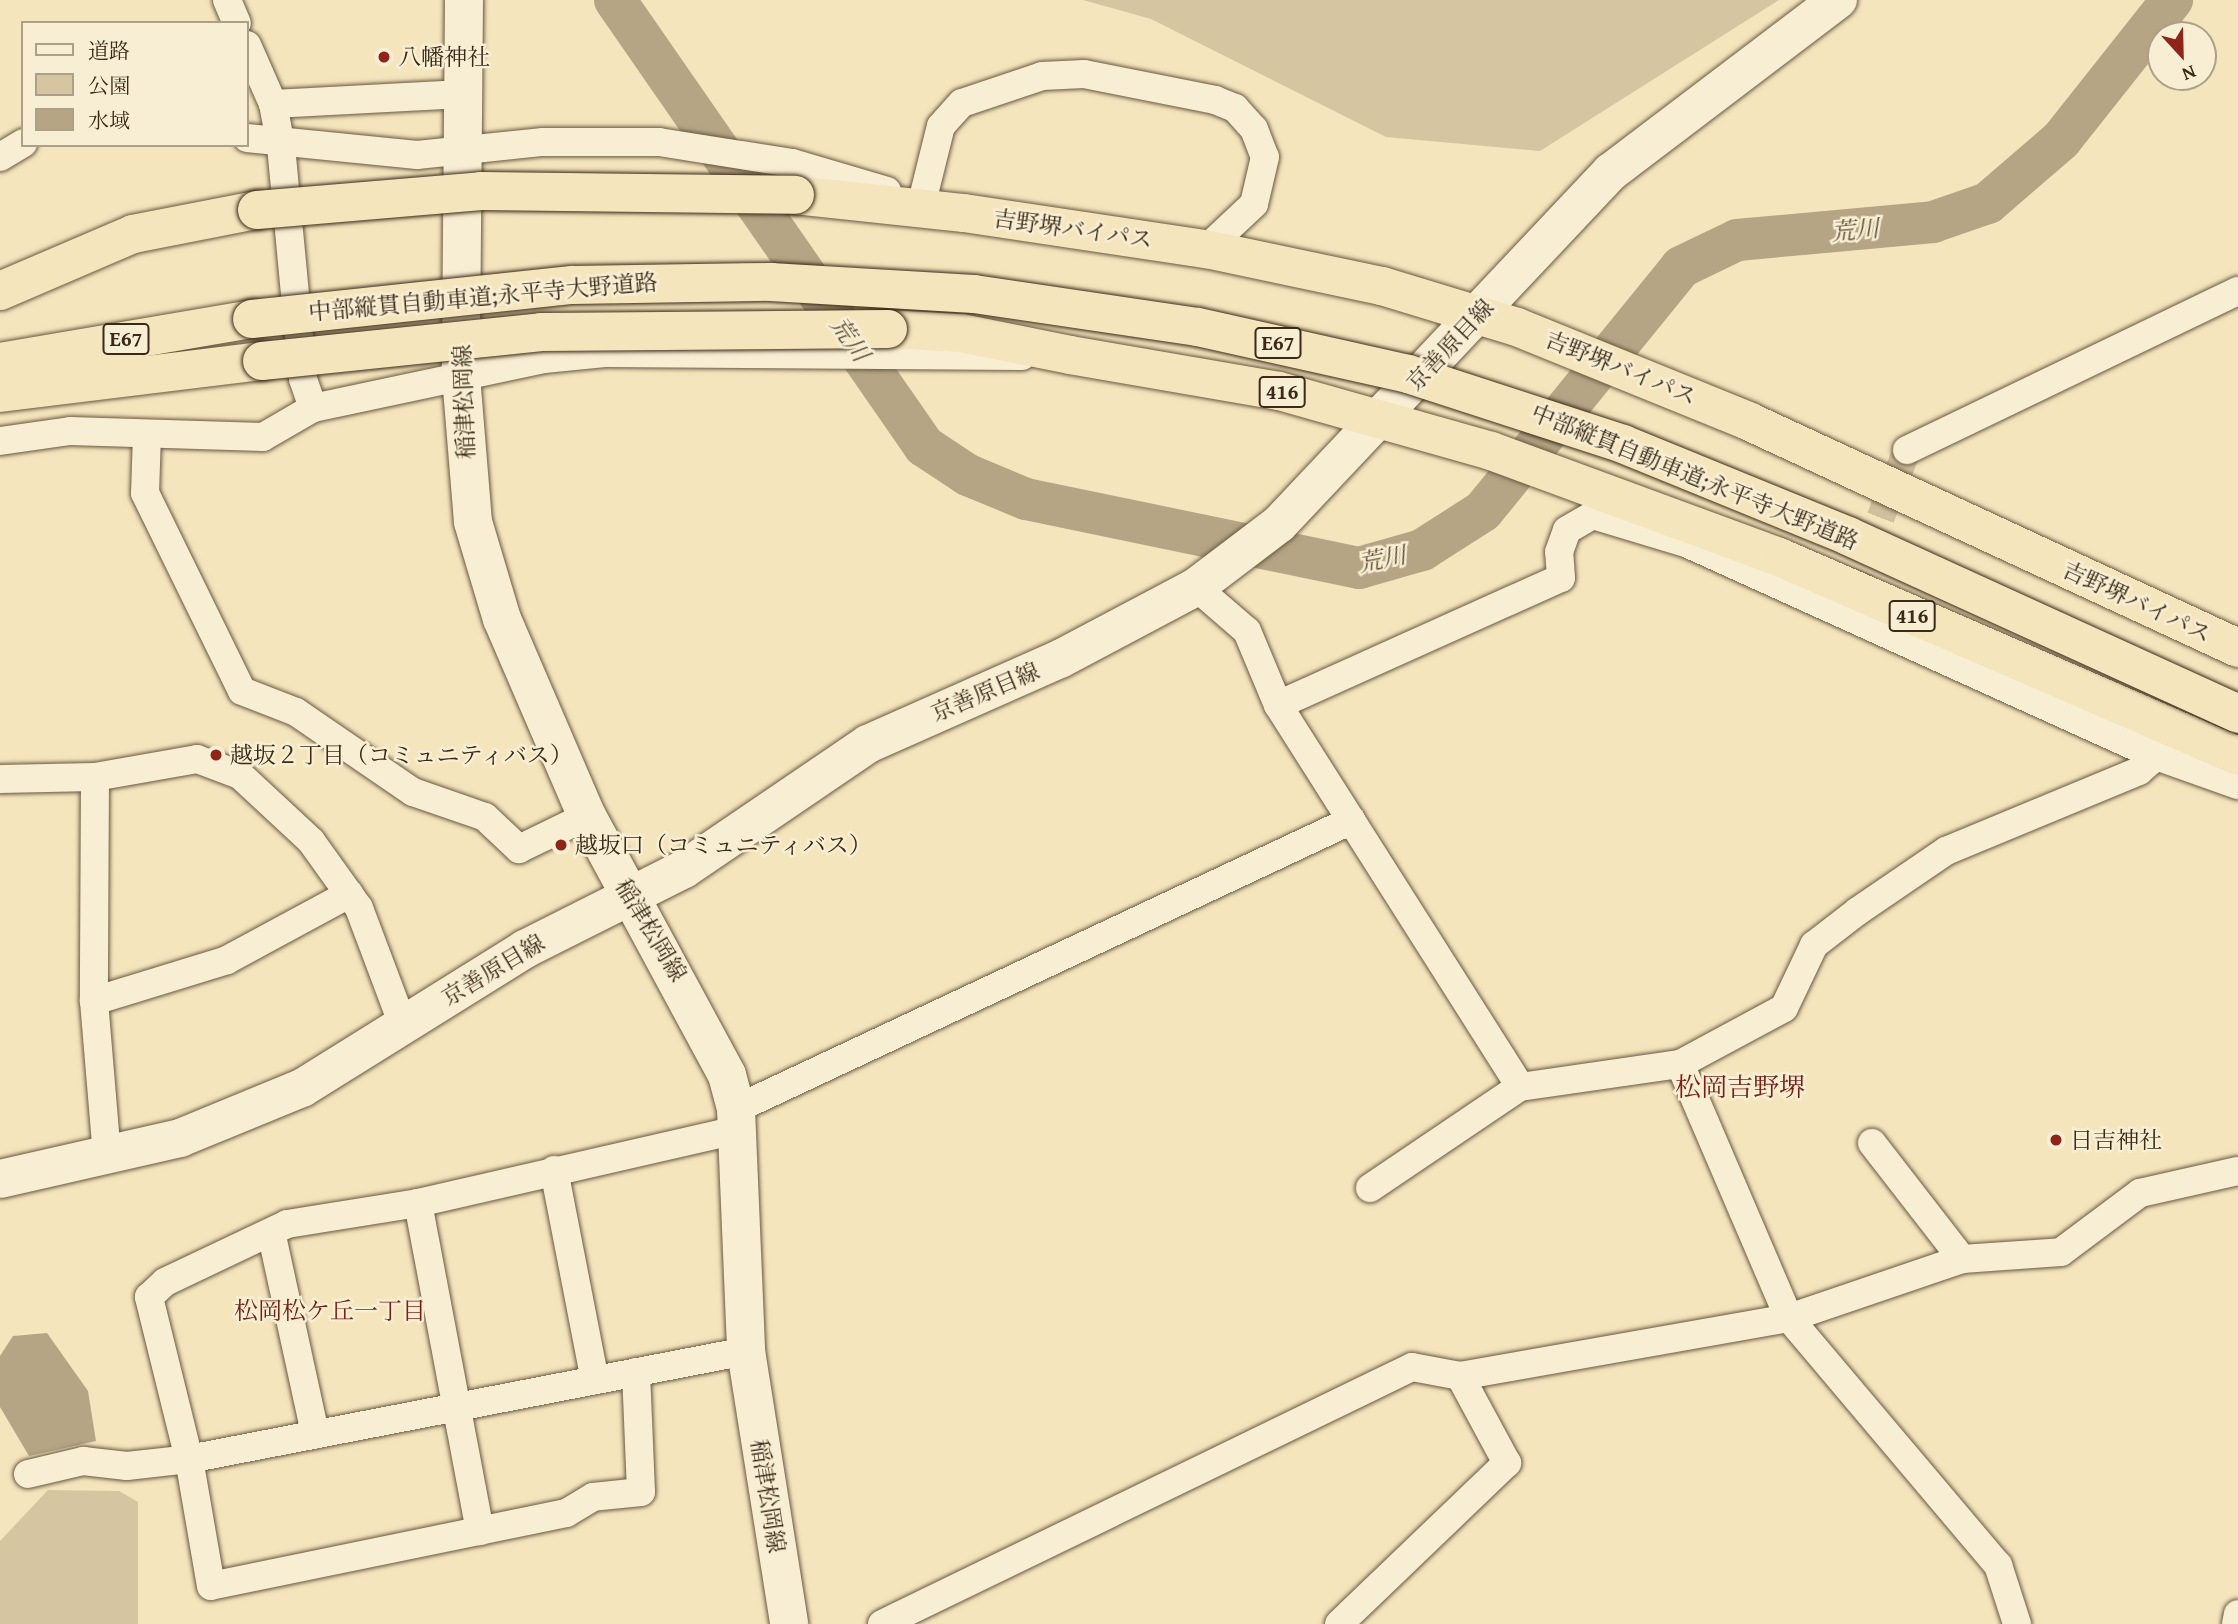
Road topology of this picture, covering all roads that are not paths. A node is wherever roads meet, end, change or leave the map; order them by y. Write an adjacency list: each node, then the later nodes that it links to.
1 (227, 0): 4 (street)
2 (464, 0): 6 (main road, 稲津松岡線)
3 (1838, 0): 19 (main road, 京善原目線)
4 (236, 21)
5 (248, 47): 7 (street)
6 (463, 94): 7 (street); 11 (main road, 稲津松岡線)
7 (273, 104): 10 (street)
8 (248, 138): 10 (street)
9 (21, 144): 12 (street)
10 (281, 146): 11 (street); 24 (street)
11 (462, 150): 13 (street); 22 (main road, 稲津松岡線)
12 (0, 157)
13 (793, 179): 14 (street); 15 (highway, 吉野堺バイパス); 17 (highway, 吉野堺バイパス, bridge)
14 (923, 198): 15 (street); 16 (street)
15 (1014, 221): 16 (highway, 吉野堺バイパス)
16 (1206, 249): 19 (highway, 吉野堺バイパス)
17 (0, 291)
18 (2238, 291): 28 (street)
19 (1477, 315): 25 (main road, 京善原目線); 30 (highway, 吉野堺バイパス)
20 (1070, 355): 22 (street); 23 (highway, bridge); 25 (highway, 416)
21 (0, 362): 32 (highway, 中部縦貫自動車道;永平寺大野道路 / E67, bridge)
22 (461, 376): 24 (street); 38 (main road, 稲津松岡線)
23 (0, 393)
24 (313, 408): 26 (street)
25 (1381, 419): 29 (main road, 京善原目線); 34 (highway, 416)
26 (147, 434): 27 (street); 38 (street)
27 (0, 441)
28 (1907, 450)
29 (1196, 587): 31 (street); 41 (main road, 京善原目線)
30 (2238, 648)
31 (1278, 705): 33 (street); 39 (street)
32 (2238, 714)
33 (2156, 756): 37 (street); 44 (street)
34 (2238, 756)
35 (95, 777): 36 (street); 40 (street); 42 (street)
36 (0, 779)
37 (2238, 785)
38 (587, 816): 41 (main road, 稲津松岡線)
39 (1352, 820): 45 (street); 46 (street)
40 (349, 894): 42 (street); 43 (street)
41 (628, 894): 43 (main road, 京善原目線); 46 (main road, 稲津松岡線)
42 (94, 1001): 48 (street)
43 (403, 1025): 48 (main road, 京善原目線)
44 (1680, 1065): 45 (street); 56 (street)
45 (1520, 1087): 52 (street)
46 (736, 1120): 49 (street); 57 (main road, 稲津松岡線)
47 (1872, 1143): 55 (street)
48 (107, 1157): 51 (main road, 京善原目線)
49 (554, 1170): 53 (street); 60 (street)
50 (2238, 1171): 55 (street)
51 (0, 1179)
52 (1370, 1188)
53 (418, 1203): 54 (street); 61 (street)
54 (272, 1236): 62 (street); 63 (street)
55 (1962, 1259): 56 (street)
56 (1789, 1318): 59 (street); 70 (street)
57 (746, 1351): 58 (street); 67 (main road, 稲津松岡線)
58 (636, 1372): 60 (street); 65 (street)
59 (1460, 1376): 68 (street); 69 (street)
60 (595, 1380): 61 (street)
61 (457, 1407): 62 (street); 65 (street)
62 (315, 1434): 63 (street)
63 (189, 1459): 64 (street); 65 (street)
64 (28, 1474)
65 (480, 1531)
66 (2238, 1614): 71 (street)
67 (789, 1624)
68 (882, 1624)
69 (1339, 1624)
70 (2017, 1624)
71 (2236, 1624)

